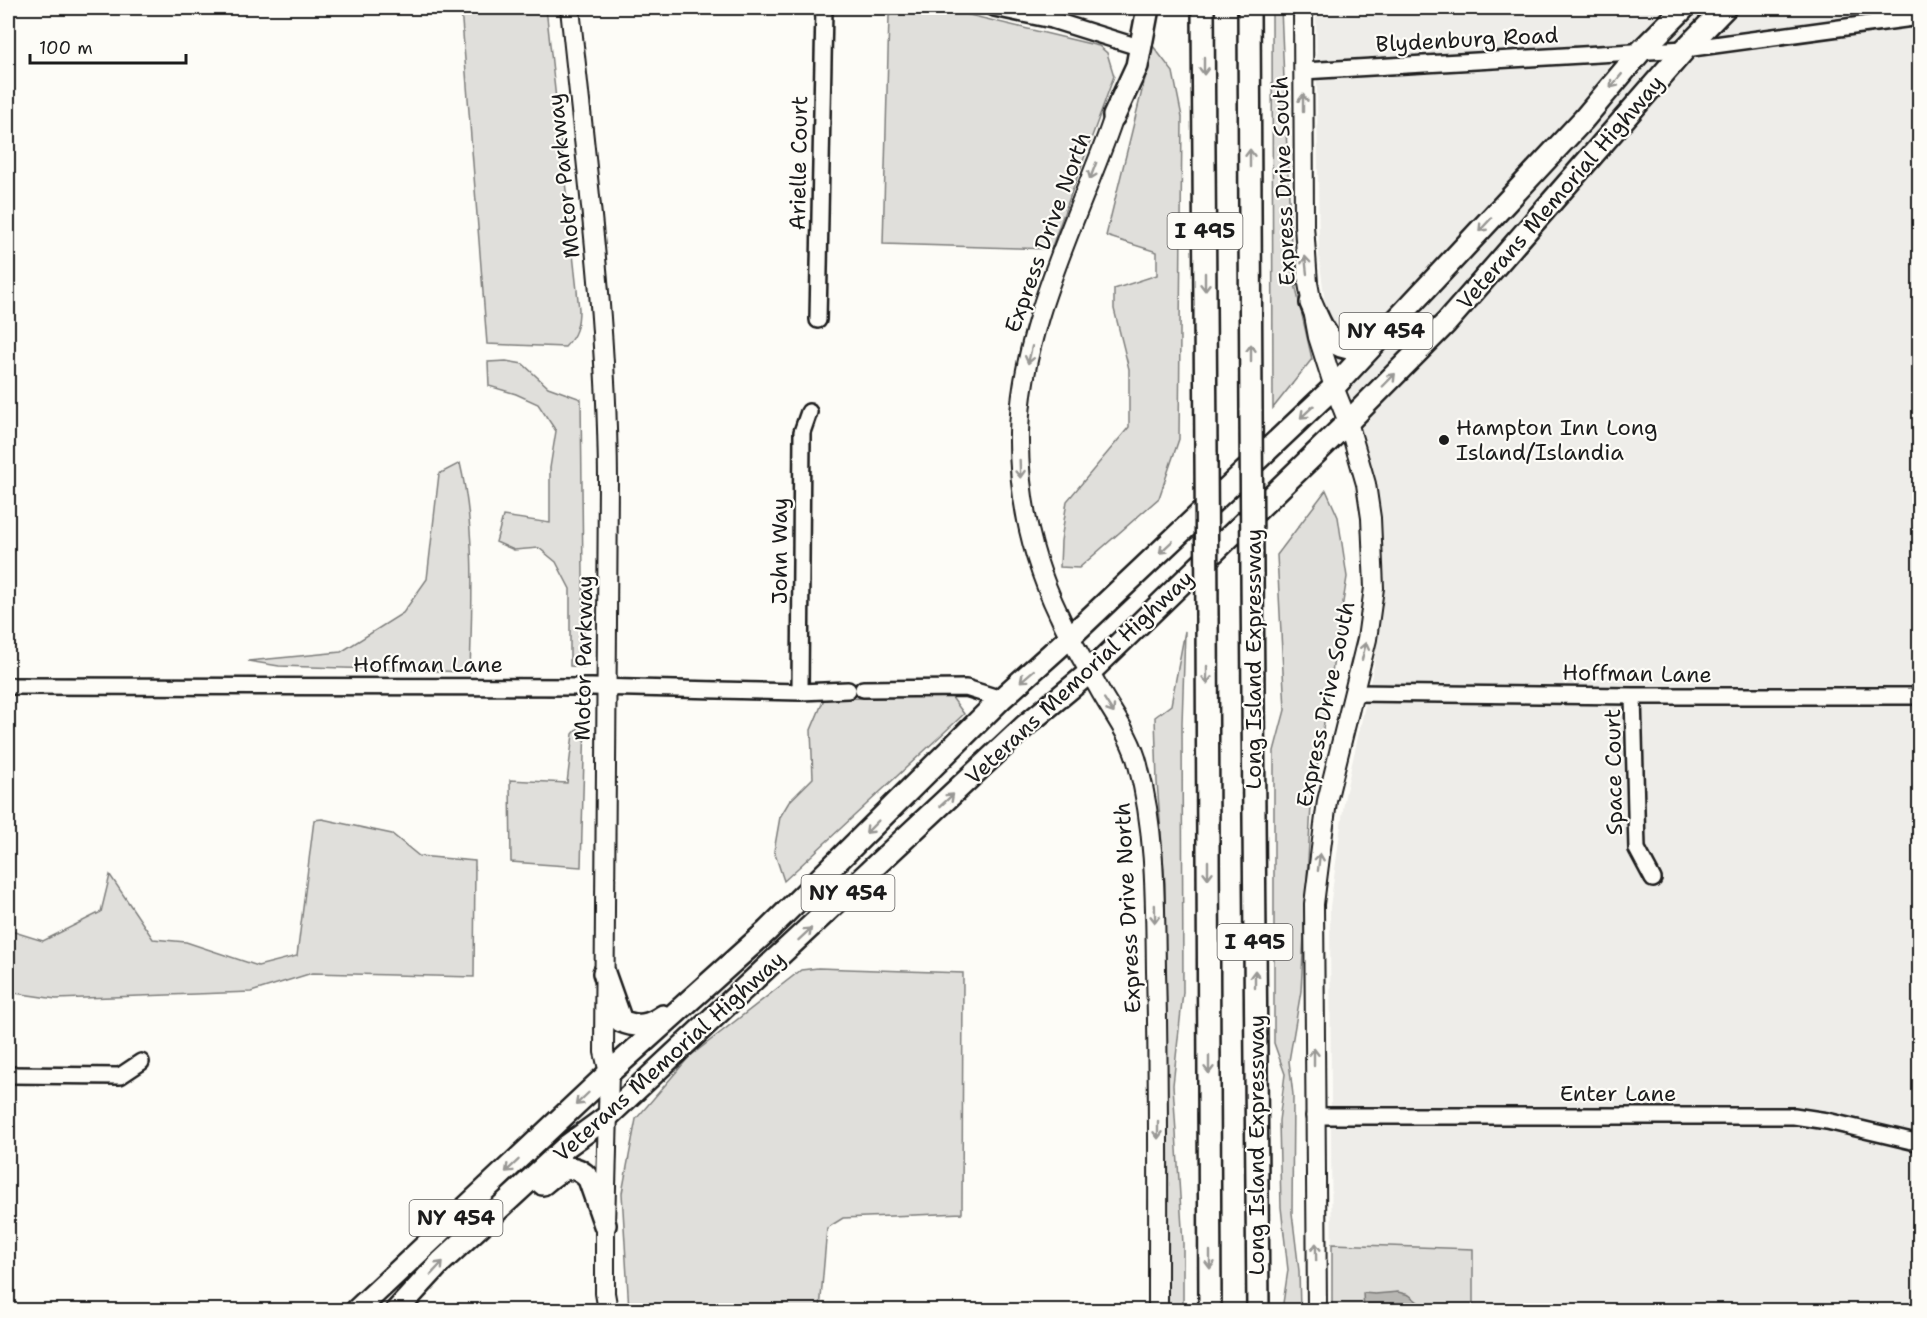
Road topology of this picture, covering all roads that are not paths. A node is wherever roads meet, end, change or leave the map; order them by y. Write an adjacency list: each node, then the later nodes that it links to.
1 (570, 8): 27 (main road, Motor Parkway)
2 (824, 8): 19 (street, Arielle Court)
3 (994, 8): 11 (street)
4 (1138, 8): 13 (main road, Express Drive North)
5 (1148, 8): 17 (highway)
6 (1203, 8): 48 (highway, Long Island Expressway / I 495, one-way to 48, bridge)
7 (1249, 8): 49 (highway, Long Island Expressway / I 495, one-way to 7, bridge)
8 (1303, 8): 16 (main road, Express Drive South)
9 (1684, 8): 15 (highway, Veterans Memorial Highway / NY 454)
10 (1725, 8): 14 (highway, Veterans Memorial Highway / NY 454)
11 (1054, 14): 13 (street)
12 (1920, 17): 14 (street, Blydenburg Road)
13 (1132, 45): 17 (main road, Express Drive North)
14 (1685, 49): 15 (street, Blydenburg Road); 23 (highway, Veterans Memorial Highway / NY 454, one-way to 14)
15 (1640, 52): 16 (street, Blydenburg Road); 20 (highway, Veterans Memorial Highway / NY 454, one-way to 20)
16 (1303, 71): 18 (main road, Express Drive South, one-way to 16)
17 (1114, 116): 24 (main road, Express Drive North, one-way to 24)
18 (1311, 303): 20 (highway); 21 (main road, Express Drive South)
19 (818, 320)
20 (1374, 344): 21 (highway, Veterans Memorial Highway / NY 454)
21 (1334, 387): 23 (main road, Express Drive South); 24 (highway, Veterans Memorial Highway / NY 454, one-way to 24)
22 (809, 412): 28 (street, John Way)
23 (1348, 422): 25 (highway, Veterans Memorial Highway / NY 454); 29 (main road, Express Drive South, one-way to 23)
24 (1070, 637): 25 (main road, Express Drive North); 32 (highway, Veterans Memorial Highway / NY 454, one-way to 32)
25 (1090, 672): 39 (highway, Veterans Memorial Highway / NY 454, one-way to 25); 47 (main road, Express Drive North, one-way to 47)
26 (8, 686): 27 (street, Hoffman Lane)
27 (606, 688): 28 (street, Hoffman Lane); 35 (main road, Motor Parkway)
28 (800, 692): 32 (street, Hoffman Lane)
29 (1354, 693): 30 (street, Hoffman Lane); 40 (main road, Express Drive South, one-way to 29)
30 (1633, 696): 31 (street, Hoffman Lane); 33 (street, Space Court)
31 (1920, 696)
32 (1001, 699): 34 (highway, Veterans Memorial Highway / NY 454, one-way to 34)
33 (1653, 879)
34 (728, 966): 35 (highway); 37 (highway, Veterans Memorial Highway / NY 454)
35 (604, 973): 37 (main road, Motor Parkway)
36 (141, 1062): 38 (street)
37 (609, 1073): 39 (main road, Motor Parkway); 44 (highway, Veterans Memorial Highway / NY 454, one-way to 44)
38 (8, 1075)
39 (609, 1116): 42 (main road, Motor Parkway); 43 (highway, Veterans Memorial Highway / NY 454)
40 (1314, 1116): 41 (street, Enter Lane); 50 (main road, Express Drive South, one-way to 40)
41 (1920, 1143)
42 (605, 1225): 43 (highway); 46 (main road, Motor Parkway)
43 (474, 1233): 45 (highway, Veterans Memorial Highway / NY 454, one-way to 43)
44 (357, 1311)
45 (397, 1311)
46 (608, 1311)
47 (1158, 1311)
48 (1210, 1311)
49 (1258, 1311)
50 (1317, 1311)

